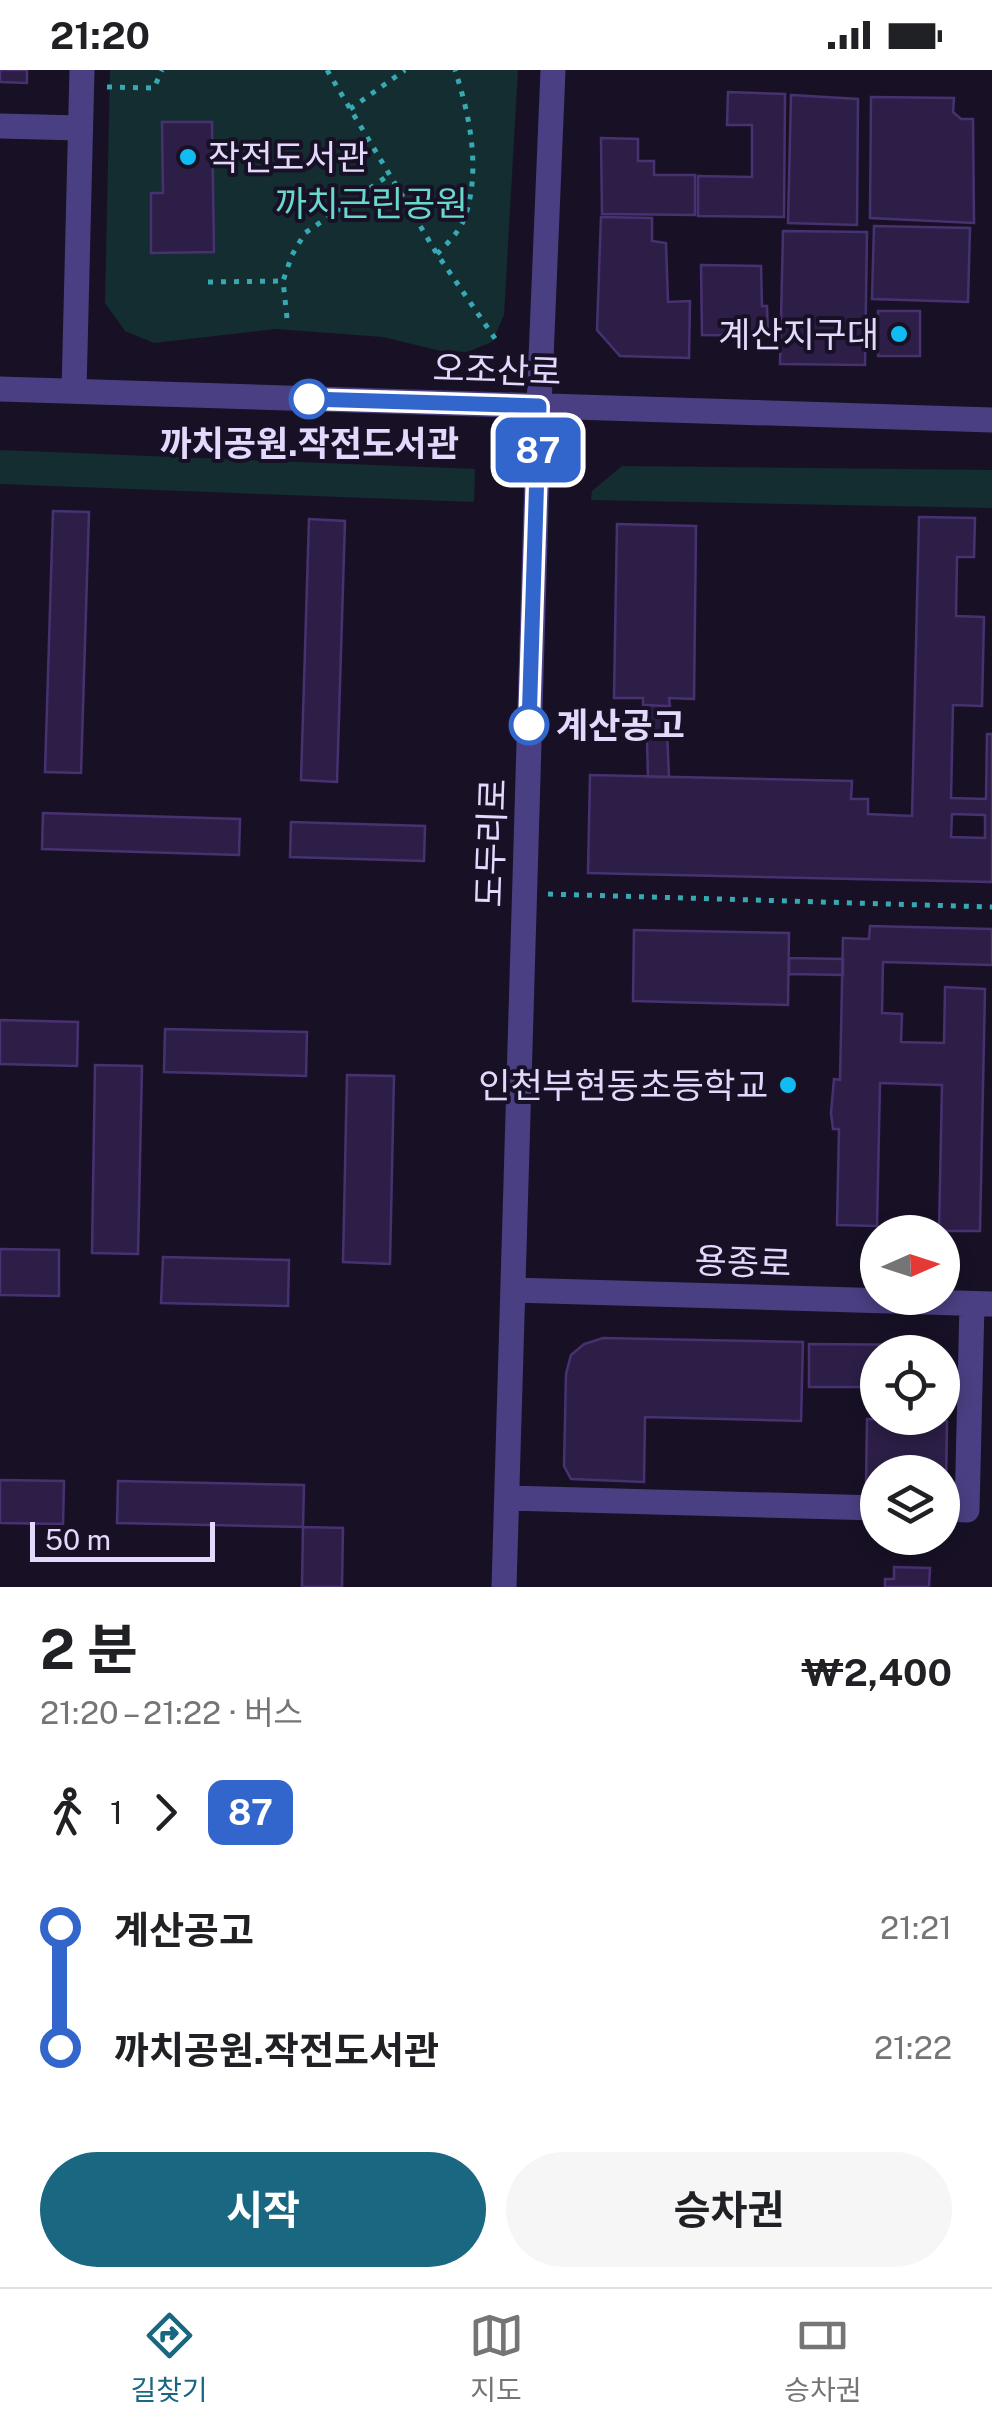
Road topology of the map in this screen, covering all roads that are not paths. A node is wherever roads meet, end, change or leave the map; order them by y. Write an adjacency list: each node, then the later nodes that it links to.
1 (82, 70): 4 (street)
2 (553, 70): 7 (street, 도두리로)
3 (0, 126): 4 (street)
4 (80, 128): 6 (street)
5 (0, 389): 6 (street, 오조산로)
6 (74, 391): 7 (street, 오조산로)
7 (539, 406): 8 (street, 오조산로); 9 (street, 도두리로)
8 (992, 420)
9 (512, 1290): 10 (street, 용종로); 12 (street, 도두리로)
10 (982, 1304): 11 (street, 용종로)
11 (960, 1472)
12 (506, 1498): 13 (street); 14 (street, 도두리로)
13 (860, 1508)
14 (504, 1587)

